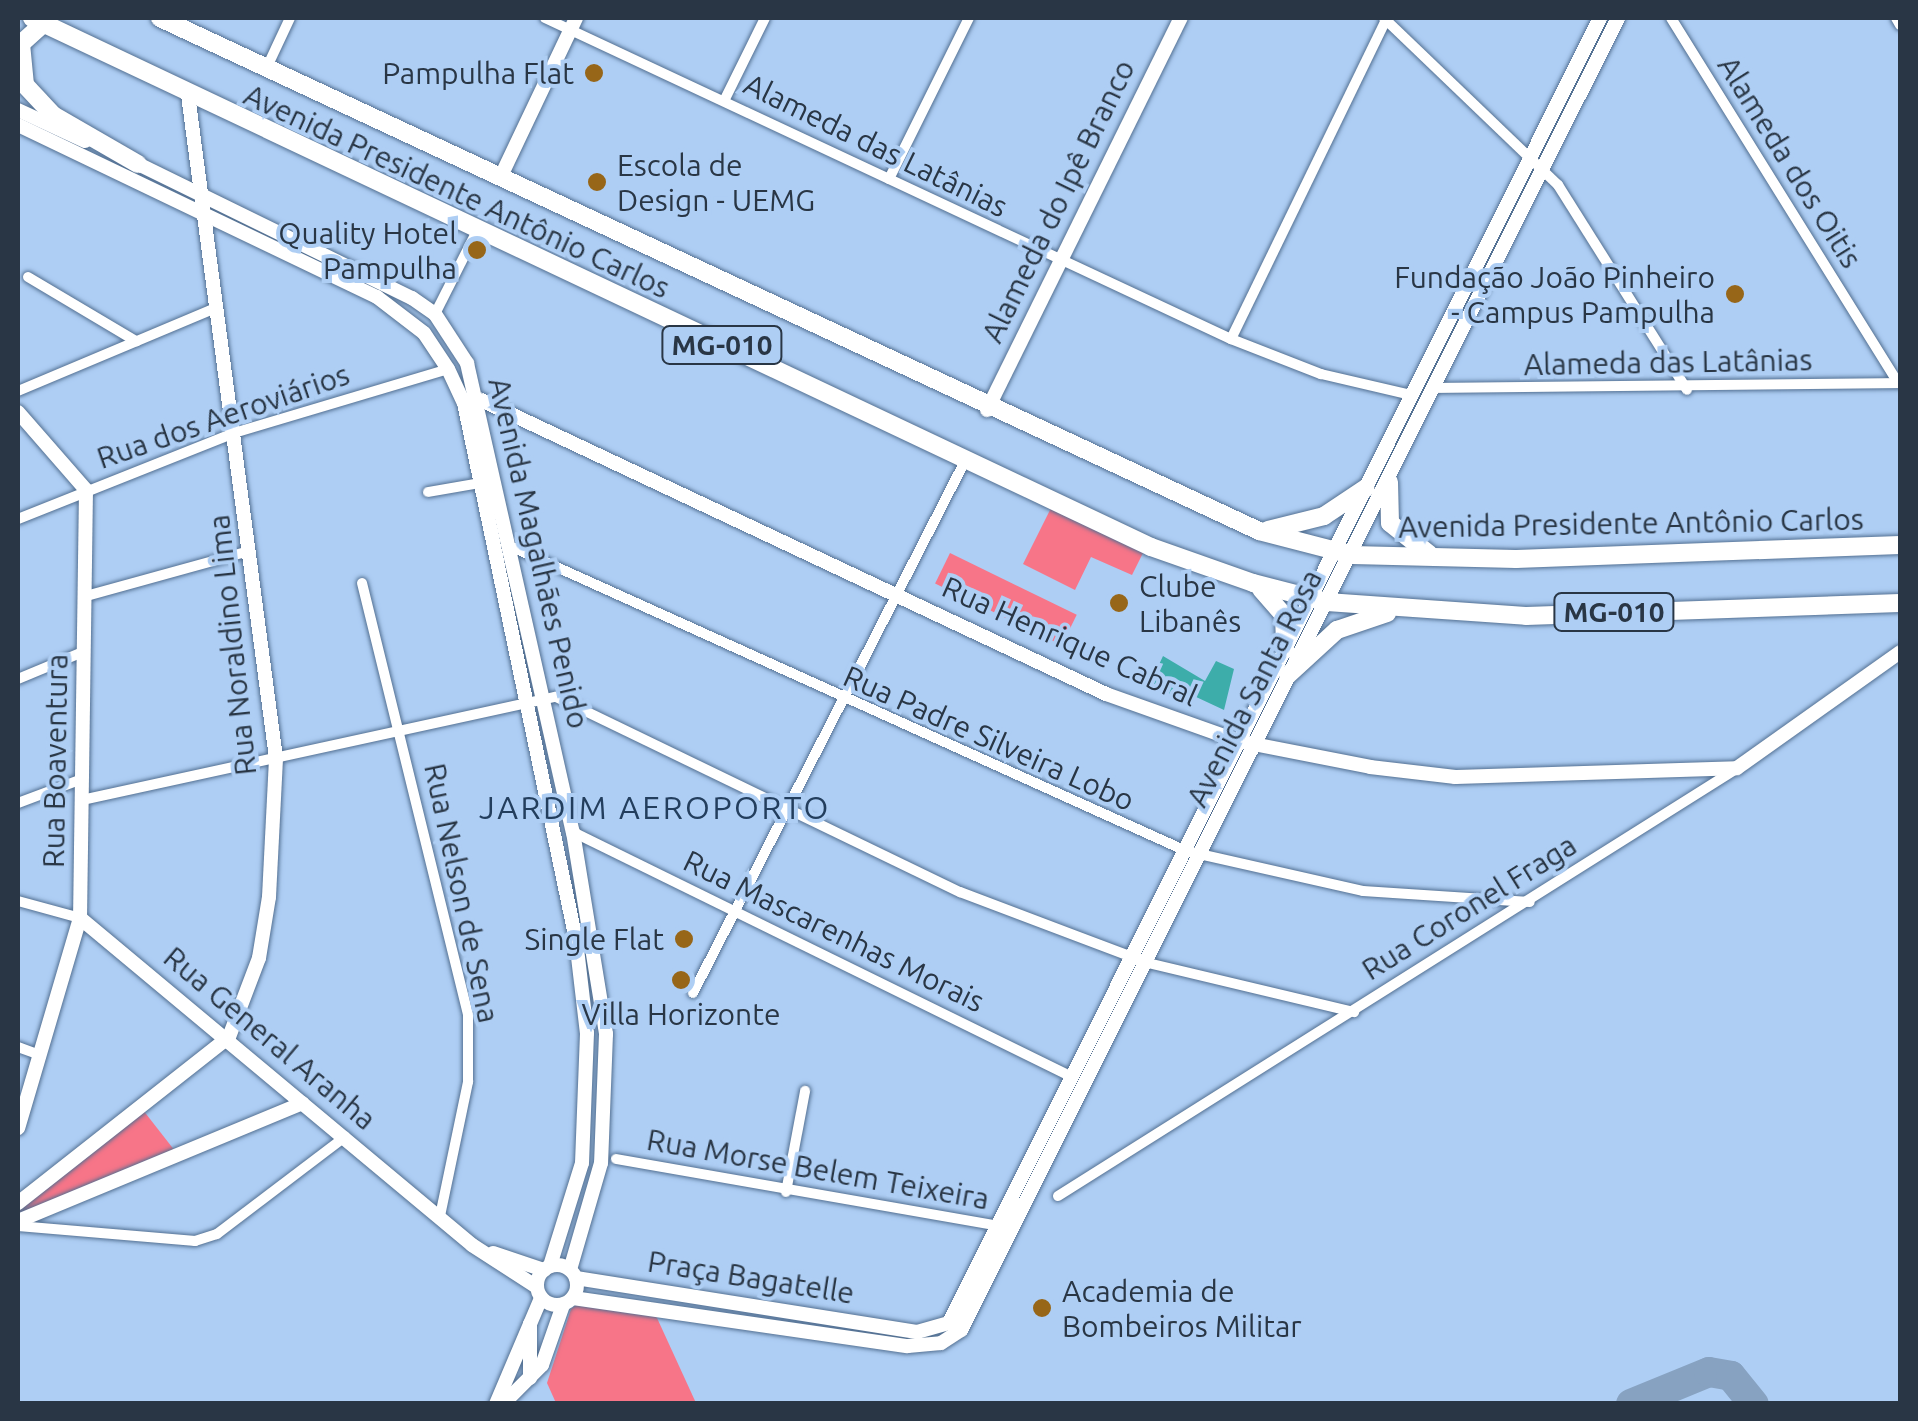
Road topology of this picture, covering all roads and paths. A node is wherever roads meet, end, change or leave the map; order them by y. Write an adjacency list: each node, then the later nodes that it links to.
1 (160, 18): 15 (highway, Avenida Presidente Antônio Carlos / MG-010)
2 (290, 18): 15 (street)
3 (545, 18): 13 (street, Alameda das Latânias)
4 (766, 18): 17 (street)
5 (969, 18): 24 (street)
6 (1181, 18): 28 (street, Alameda do Ipê Branco)
7 (1386, 18): 20 (street); 32 (street)
8 (1600, 18): 20 (street, Avenida Santa Rosa)
9 (1618, 18): 22 (street, Avenida Santa Rosa)
10 (1671, 18): 35 (street, Alameda dos Oitis)
11 (1896, 18): 14 (street)
12 (38, 20): 16 (highway, Avenida Presidente Antônio Carlos / MG-010); 21 (highway)
13 (573, 24): 17 (street, Alameda das Latânias); 23 (street)
14 (1900, 25)
15 (267, 67): 23 (highway, Avenida Presidente Antônio Carlos / MG-010)
16 (188, 95): 25 (street, Rua Noraldino Lima); 27 (highway, Avenida Presidente Antônio Carlos / MG-010)
17 (725, 99): 24 (street, Alameda das Latânias)
18 (18, 110): 21 (street)
19 (18, 125): 26 (street, Avenida Magalhães Penido)
20 (1530, 157): 22 (street); 39 (street, Avenida Santa Rosa)
21 (138, 164): 25 (street)
22 (1544, 170): 36 (street, Avenida Santa Rosa); 37 (street)
23 (502, 174): 41 (highway, Avenida Presidente Antônio Carlos / MG-010)
24 (888, 178): 28 (street, Alameda das Latânias)
25 (204, 195): 26 (street, Rua Noraldino Lima); 31 (street)
26 (206, 213): 30 (street, Rua Noraldino Lima); 34 (street, Avenida Magalhães Penido)
27 (477, 230): 31 (street); 44 (highway, Avenida Presidente Antônio Carlos / MG-010)
28 (1055, 261): 32 (street, Alameda das Latânias); 41 (street, Alameda do Ipê Branco)
29 (28, 277): 33 (street)
30 (216, 308): 33 (street); 43 (street, Rua Noraldino Lima)
31 (435, 314): 40 (street, Avenida Magalhães Penido)
32 (1231, 339): 39 (street, Alameda das Latânias)
33 (136, 341): 38 (street)
34 (448, 369): 43 (street, Rua dos Aeroviários); 46 (street, Avenida Magalhães Penido)
35 (1899, 383): 37 (street, Alameda das Latânias)
36 (1436, 388): 37 (street, Alameda das Latânias); 45 (street, Avenida Santa Rosa)
37 (1687, 390)
38 (18, 391)
39 (1410, 395): 47 (street, Avenida Santa Rosa)
40 (480, 400): 53 (street, Avenida Magalhães Penido); 59 (street, Rua Henrique Cabral)
41 (987, 410): 51 (highway, Avenida Presidente Antônio Carlos / MG-010)
42 (18, 412): 48 (street)
43 (237, 432): 48 (street, Rua dos Aeroviários); 54 (street, Rua Noraldino Lima)
44 (966, 459): 58 (highway, Avenida Presidente Antônio Carlos / MG-010); 59 (street)
45 (1389, 482): 55 (street, Avenida Santa Rosa); 56 (highway)
46 (480, 483): 49 (street); 71 (street, Avenida Magalhães Penido)
47 (1366, 488): 51 (highway); 55 (street, Avenida Santa Rosa)
48 (86, 490): 50 (street, Rua dos Aeroviários); 60 (street, Rua Boaventura)
49 (428, 492)
50 (18, 518)
51 (1259, 531): 55 (highway, Avenida Presidente Antônio Carlos / MG-010)
52 (1900, 545): 56 (highway, Avenida Presidente Antônio Carlos / MG-010)
53 (510, 546): 69 (street, Avenida Magalhães Penido); 70 (street, Rua Padre Silveira Lobo)
54 (249, 551): 60 (street); 75 (street, Rua Noraldino Lima)
55 (1343, 553): 56 (highway, Avenida Presidente Antônio Carlos / MG-010); 61 (street, Avenida Santa Rosa)
56 (1434, 557)
57 (362, 583): 72 (street, Rua Nelson de Sena)
58 (1253, 583): 61 (highway, Avenida Presidente Antônio Carlos / MG-010); 64 (highway)
59 (896, 594): 70 (street); 73 (street, Rua Henrique Cabral)
60 (86, 596): 65 (street, Rua Boaventura)
61 (1319, 600): 63 (highway, Avenida Presidente Antônio Carlos / MG-010); 64 (street, Avenida Santa Rosa); 67 (street, Avenida Santa Rosa)
62 (1900, 603): 63 (highway, Avenida Presidente Antônio Carlos / MG-010)
63 (1406, 610): 67 (highway)
64 (1284, 650): 73 (street, Avenida Santa Rosa)
65 (83, 652): 68 (street); 77 (street, Rua Boaventura)
66 (1900, 652): 76 (street, Rua Coronel Fraga)
67 (1288, 675): 74 (street, Avenida Santa Rosa)
68 (18, 679)
69 (543, 696): 71 (street); 80 (street); 81 (street, Avenida Magalhães Penido)
70 (842, 702): 80 (street); 82 (street, Rua Padre Silveira Lobo)
71 (522, 703): 72 (street); 107 (street, Avenida Magalhães Penido)
72 (402, 732): 75 (street); 103 (street, Rua Nelson de Sena)
73 (1238, 741): 74 (street, Rua Henrique Cabral); 82 (street, Avenida Santa Rosa)
74 (1255, 746): 76 (street, Rua Henrique Cabral); 83 (street, Avenida Santa Rosa)
75 (276, 758): 78 (street); 91 (street, Rua Noraldino Lima)
76 (1736, 768): 85 (street, Rua Coronel Fraga)
77 (82, 780): 78 (street, Rua Boaventura); 79 (street)
78 (82, 800): 87 (street, Rua Boaventura)
79 (18, 803)
80 (789, 806): 86 (street); 88 (street)
81 (573, 832): 86 (street, Rua Mascarenhas Morais); 108 (street, Avenida Magalhães Penido)
82 (1186, 850): 83 (street, Rua Padre Silveira Lobo); 88 (street, Avenida Santa Rosa)
83 (1202, 856): 85 (street, Rua Padre Silveira Lobo); 88 (street, Avenida Santa Rosa)
84 (18, 900): 87 (street, Rua General Aranha)
85 (1530, 902): 90 (street, Rua Coronel Fraga)
86 (736, 908): 89 (street); 94 (street, Rua Mascarenhas Morais)
87 (80, 918): 91 (street, Rua General Aranha); 93 (street, Rua Boaventura)
88 (1140, 960): 90 (street); 94 (street, Avenida Santa Rosa); 105 (street, Avenida Santa Rosa)
89 (693, 993)
90 (1354, 1012): 101 (street, Rua Coronel Fraga)
91 (229, 1038): 96 (street, Rua General Aranha); 102 (street)
92 (18, 1047): 93 (street)
93 (38, 1054): 97 (street, Rua Boaventura)
94 (1072, 1077): 105 (street, Avenida Santa Rosa)
95 (805, 1091): 100 (street)
96 (304, 1104): 98 (street, Rua General Aranha); 104 (street)
97 (18, 1128)
98 (345, 1137): 103 (street, Rua General Aranha); 104 (street)
99 (616, 1159): 100 (street, Rua Morse Belem Teixeira)
100 (786, 1192): 105 (street, Rua Morse Belem Teixeira)
101 (1058, 1196)
102 (18, 1203)
103 (440, 1216): 106 (street, Rua General Aranha)
104 (18, 1224)
105 (1004, 1227): 112 (street, Avenida Santa Rosa); 113 (street, Avenida Santa Rosa)
106 (472, 1244): 107 (street, Rua General Aranha); 109 (street, Rua General Aranha)
107 (547, 1268): 108 (street, Praça Bagatelle); 109 (street, Avenida Magalhães Penido)
108 (573, 1274): 110 (street, Avenida Magalhães Penido); 112 (street, Praça Bagatelle)
109 (539, 1292): 110 (street, Praça Bagatelle); 111 (street, Avenida Magalhães Penido)
110 (568, 1301): 113 (street, Praça Bagatelle); 114 (street, Avenida Magalhães Penido)
111 (530, 1324): 114 (street); 115 (street, Avenida Magalhães Penido)
112 (917, 1332)
113 (908, 1346)
114 (530, 1378): 115 (street, Avenida Magalhães Penido)
115 (500, 1404)

